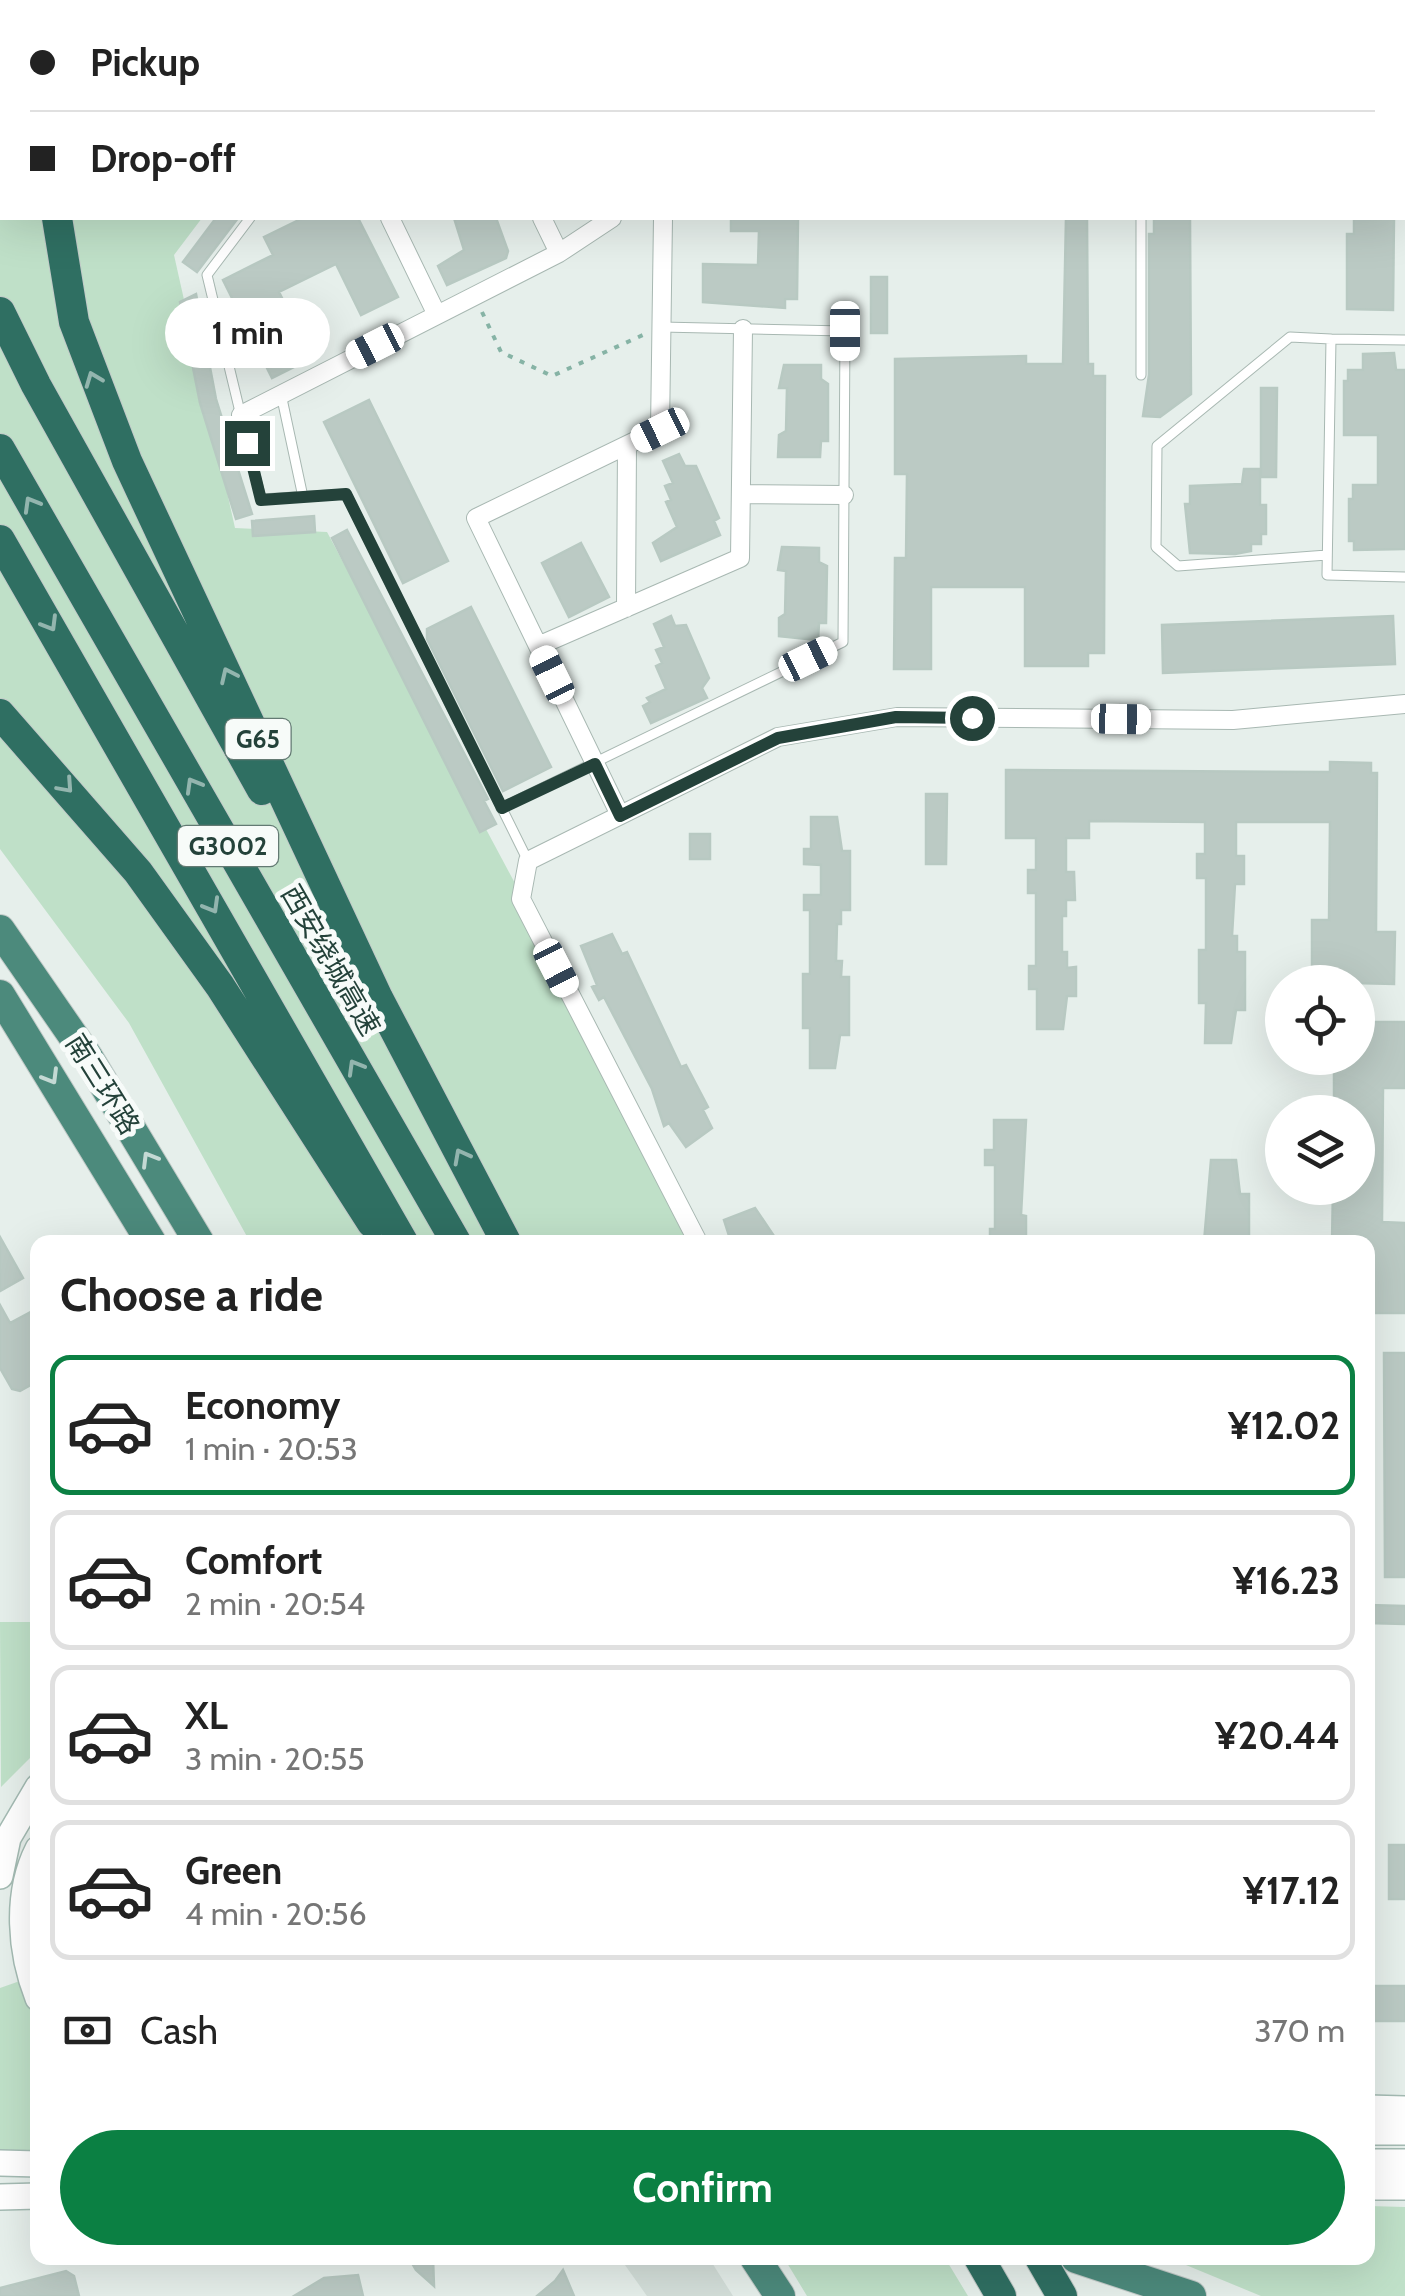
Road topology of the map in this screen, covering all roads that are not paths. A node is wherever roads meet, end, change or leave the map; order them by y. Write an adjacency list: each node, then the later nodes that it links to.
1 (57, 220): 36 (highway, G65, one-way to 1)
2 (248, 220): 17 (lane)
3 (391, 220): 10 (street)
4 (543, 220): 8 (street)
5 (609, 220): 8 (street)
6 (664, 220): 11 (street)
7 (1141, 220): 15 (lane)
8 (559, 253): 10 (street)
9 (0, 312): 36 (highway)
10 (437, 315): 16 (street)
11 (662, 327): 12 (lane); 18 (street)
12 (743, 329): 20 (street); 21 (lane)
13 (1331, 338): 14 (lane); 24 (lane); 24 (lane)
14 (1405, 340)
15 (1140, 374)
16 (282, 394): 17 (street); 22 (lane)
17 (240, 415): 22 (lane)
18 (626, 446): 26 (street); 27 (street)
19 (0, 449): 41 (highway, 西安绕城高速 / G3002, one-way to 19)
20 (741, 494): 21 (street); 26 (street)
21 (844, 494): 30 (lane)
22 (304, 497): 31 (lane)
23 (0, 540): 40 (highway, one-way to 40)
24 (1327, 555): 25 (lane)
25 (1405, 577)
26 (626, 608): 27 (street)
27 (538, 646): 30 (street)
28 (1405, 704): 32 (street)
29 (0, 714): 39 (highway, one-way to 39)
30 (595, 764): 31 (lane); 32 (street)
31 (502, 808): 33 (lane)
32 (620, 816): 33 (street)
33 (528, 861): 43 (street)
34 (0, 930): 38 (highway, 南三环路, one-way to 34)
35 (0, 994): 37 (highway, 南三环路, one-way to 37)
36 (378, 998): 42 (highway, G65, one-way to 36)
37 (147, 1235)
38 (195, 1235)
39 (380, 1235)
40 (400, 1235)
41 (452, 1235)
42 (502, 1235)
43 (694, 1235)
44 (30, 1801): 45 (main road)
45 (0, 1876)
46 (30, 1882): 47 (main road)
47 (30, 1978)
48 (1375, 2108): 49 (main road)
49 (1405, 2109)
50 (1375, 2132): 51 (main road)
51 (1405, 2132)
52 (1375, 2162): 53 (main road)
53 (1405, 2162)
54 (0, 2163): 55 (main road)
55 (30, 2164)
56 (1375, 2187): 57 (main road)
57 (1405, 2187)
58 (30, 2196): 59 (main road)
59 (0, 2197)
60 (750, 2265): 65 (main road)
61 (760, 2265): 65 (highway)
62 (983, 2265): 66 (highway)
63 (1044, 2265): 67 (highway)
64 (1102, 2265): 68 (highway)
65 (777, 2292)
66 (1001, 2296)
67 (1062, 2296)
68 (1191, 2296)

